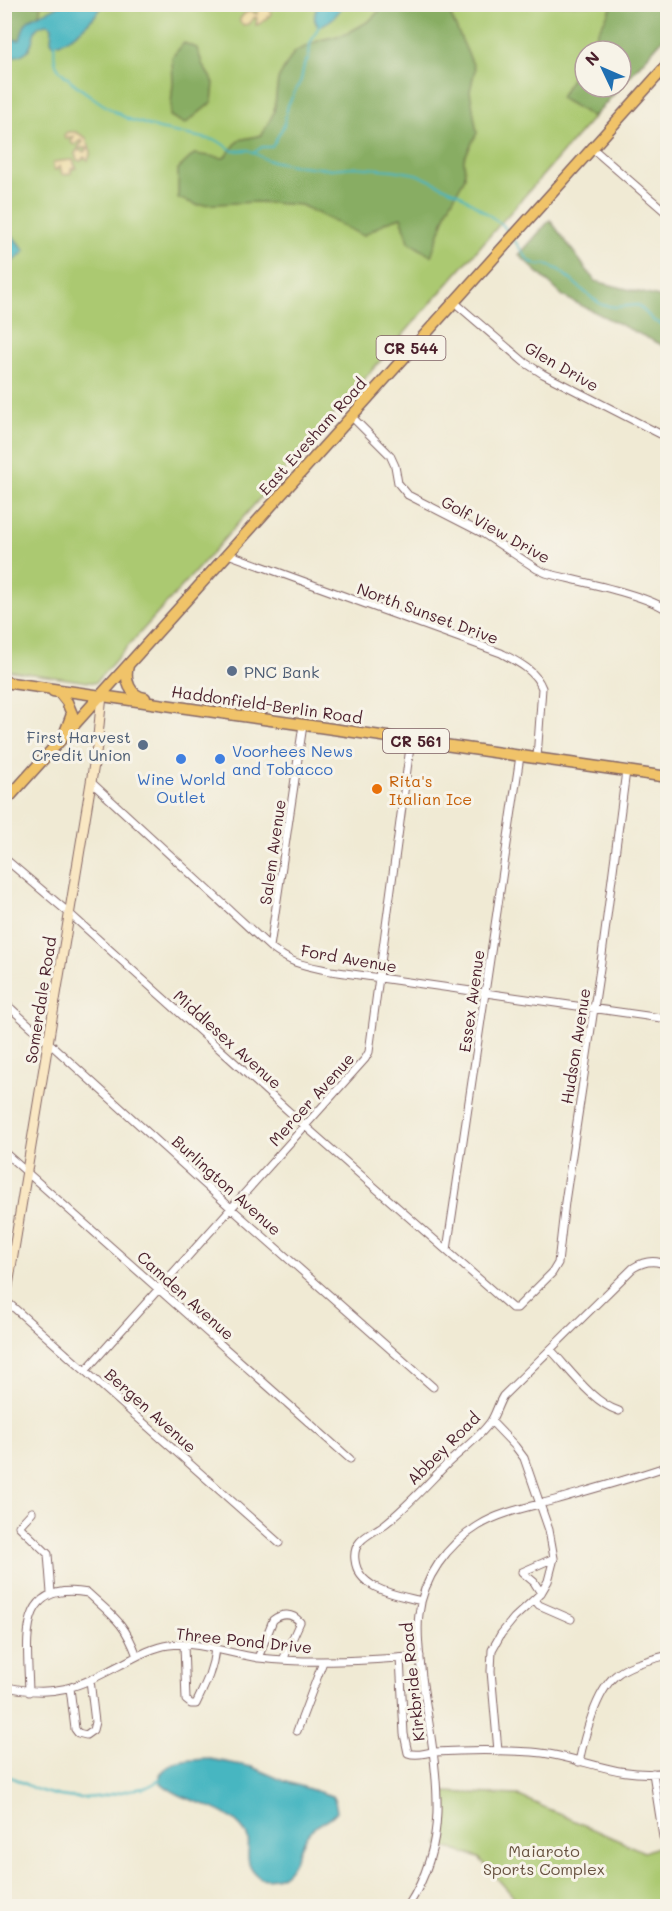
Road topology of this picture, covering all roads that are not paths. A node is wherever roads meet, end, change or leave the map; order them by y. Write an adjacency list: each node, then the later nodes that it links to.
1 (668, 64): 2 (main road, East Evesham Road / CR 544)
2 (592, 148): 3 (street); 4 (main road, East Evesham Road / CR 544)
3 (668, 214)
4 (453, 301): 5 (main road, East Evesham Road / CR 544); 6 (street, Glen Drive)
5 (351, 416): 7 (main road, East Evesham Road / CR 544); 8 (street, Golf View Drive)
6 (668, 438)
7 (228, 554): 9 (main road, East Evesham Road / CR 544); 18 (street, North Sunset Drive)
8 (668, 611)
9 (128, 666): 12 (main road, East Evesham Road / CR 544); 13 (main road)
10 (4, 682): 11 (main road, Haddonfield-Berlin Road / CR 561)
11 (49, 688): 12 (main road, Haddonfield-Berlin Road / CR 561); 15 (main road)
12 (102, 695): 13 (main road, Haddonfield-Berlin Road / CR 561); 15 (main road, East Evesham Road / CR 544); 21 (main road, Somerdale Road)
13 (149, 702): 14 (main road, Haddonfield-Berlin Road / CR 561)
14 (303, 725): 16 (main road, Haddonfield-Berlin Road / CR 561); 25 (street, Salem Avenue)
15 (61, 740): 22 (main road, East Evesham Road / CR 544)
16 (411, 740): 17 (main road, Haddonfield-Berlin Road / CR 561); 26 (street, Mercer Avenue)
17 (520, 756): 18 (main road, Haddonfield-Berlin Road / CR 561); 27 (street, Essex Avenue)
18 (537, 758): 19 (main road, Haddonfield-Berlin Road / CR 561)
19 (626, 771): 20 (main road, Haddonfield-Berlin Road / CR 561); 29 (street, Hudson Avenue)
20 (668, 777)
21 (91, 782): 24 (main road, Somerdale Road); 25 (street, Ford Avenue)
22 (4, 803)
23 (4, 858): 24 (street, Middlesex Avenue)
24 (69, 913): 31 (main road, Somerdale Road); 32 (street, Middlesex Avenue)
25 (270, 947): 26 (street, Ford Avenue)
26 (378, 977): 27 (street, Ford Avenue); 32 (street, Mercer Avenue)
27 (486, 993): 29 (street, Ford Avenue); 36 (street, Essex Avenue)
28 (4, 1002): 31 (street, Burlington Avenue)
29 (594, 1008): 30 (street, Ford Avenue); 40 (street, Hudson Avenue)
30 (668, 1019)
31 (48, 1042): 34 (main road, Somerdale Road); 35 (street, Burlington Avenue)
32 (305, 1126): 35 (street, Mercer Avenue); 36 (street, Middlesex Avenue)
33 (4, 1152): 34 (street, Camden Avenue)
34 (27, 1172): 38 (street, Camden Avenue); 39 (main road, Somerdale Road)
35 (232, 1209): 38 (street, Mercer Avenue); 43 (street, Burlington Avenue)
36 (447, 1250): 40 (street, Middlesex Avenue)
37 (668, 1266): 41 (street, Abbey Road)
38 (160, 1290): 42 (street, Mercer Avenue); 46 (street, Camden Avenue)
39 (5, 1303): 42 (street, Bergen Avenue)
40 (517, 1308)
41 (551, 1350): 44 (street); 45 (street, Abbey Road)
42 (86, 1370): 50 (street, Bergen Avenue)
43 (433, 1387)
44 (620, 1411)
45 (491, 1421): 48 (street); 55 (street, Abbey Road)
46 (350, 1459)
47 (668, 1466): 48 (street, Kirkbride Road)
48 (540, 1504): 51 (street); 55 (street, Kirkbride Road)
49 (32, 1512): 52 (street)
50 (279, 1543)
51 (554, 1558): 53 (street); 53 (street)
52 (51, 1593): 60 (street); 69 (street)
53 (541, 1593): 54 (street)
54 (535, 1600): 56 (street); 71 (street)
55 (421, 1601): 61 (street, Kirkbride Road)
56 (571, 1619)
57 (184, 1645): 58 (street, Three Pond Drive); 58 (street); 60 (street, Three Pond Drive)
58 (215, 1649): 62 (street, Three Pond Drive)
59 (668, 1655): 73 (street)
60 (137, 1656): 66 (street, Three Pond Drive)
61 (420, 1656): 63 (street, Three Pond Drive); 72 (street, Kirkbride Road)
62 (258, 1658): 64 (street, Three Pond Drive); 64 (street)
63 (400, 1658): 65 (street, Three Pond Drive); 72 (street)
64 (284, 1660): 65 (street, Three Pond Drive)
65 (322, 1662): 70 (street)
66 (90, 1680): 68 (street, Three Pond Drive); 68 (street)
67 (4, 1686): 69 (street, Three Pond Drive)
68 (70, 1688): 69 (street, Three Pond Drive)
69 (29, 1692)
70 (297, 1731)
71 (498, 1751): 72 (street); 73 (street)
72 (432, 1752): 77 (street, Kirkbride Road)
73 (579, 1762): 75 (street)
74 (668, 1772): 75 (street)
75 (653, 1773): 76 (street)
76 (663, 1837)
77 (408, 1906)

